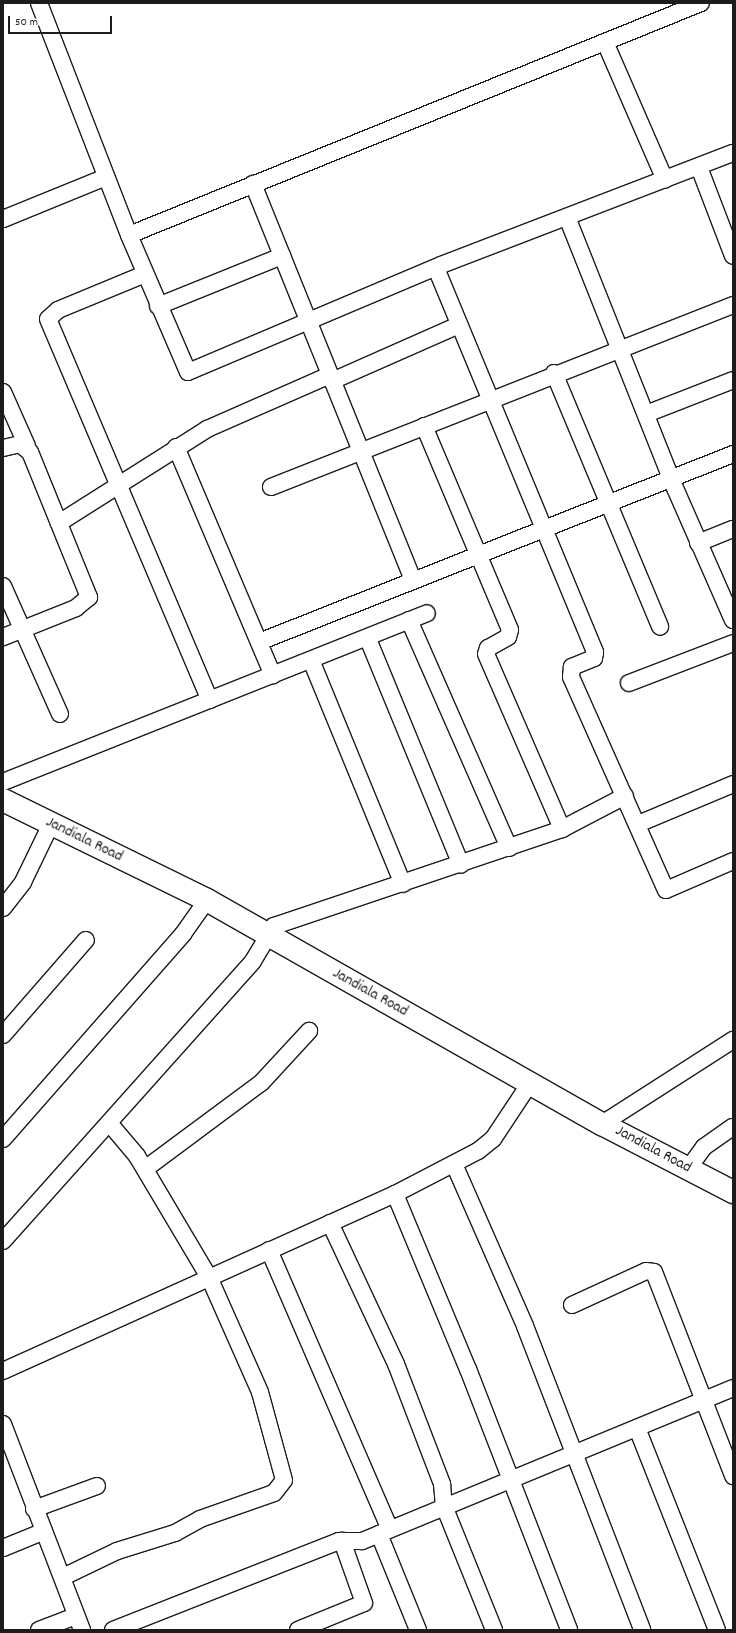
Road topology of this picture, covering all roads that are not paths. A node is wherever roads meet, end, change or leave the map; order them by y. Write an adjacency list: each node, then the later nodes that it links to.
1 (39, 3): 6 (street)
2 (701, 3): 3 (street)
3 (605, 42): 7 (street); 8 (street)
4 (733, 153): 5 (street)
5 (699, 167): 7 (street); 13 (street)
6 (106, 177): 10 (street); 11 (street)
7 (665, 180): 9 (street)
8 (253, 184): 11 (street); 12 (street)
9 (567, 217): 14 (street); 20 (street)
10 (3, 219)
11 (129, 235): 15 (street)
12 (282, 256): 17 (street); 18 (street)
13 (733, 256)
14 (436, 268): 18 (street); 19 (street)
15 (145, 274): 17 (street); 34 (street)
16 (733, 305): 20 (street)
17 (158, 306): 18 (street)
18 (309, 322): 22 (street)
19 (459, 325): 22 (street); 25 (street)
20 (620, 349): 21 (street); 26 (street)
21 (554, 373): 25 (street); 36 (street)
22 (331, 378): 29 (street); 31 (street)
23 (733, 380): 26 (street)
24 (3, 392): 28 (street)
25 (490, 400): 27 (street); 38 (street)
26 (646, 414): 33 (street)
27 (424, 426): 31 (street); 41 (street)
28 (27, 446): 30 (street); 37 (street)
29 (176, 447): 34 (street); 51 (street)
30 (3, 448)
31 (361, 452): 35 (street); 42 (street)
32 (733, 454): 33 (street)
33 (671, 479): 36 (street); 40 (street)
34 (118, 485): 37 (street); 56 (street)
35 (271, 487)
36 (608, 504): 38 (street); 47 (street)
37 (59, 523): 48 (street)
38 (543, 530): 41 (street); 60 (street)
39 (733, 530): 40 (street)
40 (698, 543): 46 (street)
41 (480, 555): 42 (street); 64 (street)
42 (413, 581): 51 (street)
43 (3, 586): 48 (street)
44 (427, 613): 45 (street)
45 (409, 620): 50 (street); 65 (street)
46 (733, 620)
47 (660, 627)
48 (21, 630): 49 (street); 57 (street)
49 (3, 637)
50 (368, 639): 53 (street); 67 (street)
51 (259, 642): 54 (street)
52 (733, 643): 55 (street)
53 (311, 660): 54 (street); 68 (street)
54 (273, 675): 56 (street)
55 (629, 683)
56 (210, 700): 58 (street)
57 (60, 714)
58 (3, 782)
59 (733, 784): 63 (street)
60 (625, 796): 63 (street); 64 (street)
61 (3, 800): 62 (street, Jandiala Road)
62 (51, 824): 69 (street, Jandiala Road); 70 (street)
63 (638, 824): 66 (street)
64 (562, 829): 65 (street)
65 (509, 848): 67 (street)
66 (733, 861)
67 (461, 865): 68 (street)
68 (403, 884): 71 (street)
69 (207, 900): 71 (street, Jandiala Road); 80 (street)
70 (3, 908)
71 (267, 936): 76 (street, Jandiala Road); 77 (street)
72 (86, 940): 74 (street)
73 (309, 1031): 82 (street)
74 (3, 1035)
75 (733, 1040): 78 (street)
76 (530, 1083): 78 (street, Jandiala Road); 81 (street)
77 (110, 1124): 82 (street); 87 (street)
78 (602, 1124): 83 (street, Jandiala Road)
79 (733, 1127): 83 (street)
80 (3, 1139)
81 (454, 1164): 85 (street); 96 (street)
82 (145, 1169): 89 (street)
83 (688, 1169): 84 (street, Jandiala Road)
84 (733, 1192)
85 (395, 1194): 86 (street); 98 (street)
86 (330, 1223): 88 (street); 100 (street)
87 (3, 1241)
88 (269, 1250): 89 (street); 102 (street)
89 (210, 1279): 91 (street); 106 (street)
90 (572, 1305): 93 (street)
91 (3, 1371)
92 (733, 1388): 93 (street)
93 (704, 1400): 95 (street); 97 (street)
94 (3, 1424): 101 (street)
95 (637, 1428): 96 (street); 115 (street)
96 (572, 1454): 98 (street); 114 (street)
97 (733, 1476)
98 (511, 1479): 100 (street); 113 (street)
99 (97, 1486): 101 (street)
100 (444, 1506): 102 (street); 112 (street)
101 (34, 1509): 103 (street)
102 (385, 1531): 104 (street); 111 (street)
103 (42, 1532): 105 (street); 106 (street)
104 (342, 1541): 109 (street); 110 (street)
105 (3, 1548)
106 (63, 1577): 107 (street)
107 (79, 1623): 108 (street)
108 (39, 1630)
109 (113, 1630)
110 (298, 1630)
111 (418, 1630)
112 (494, 1630)
113 (569, 1630)
114 (642, 1630)
115 (717, 1630)

